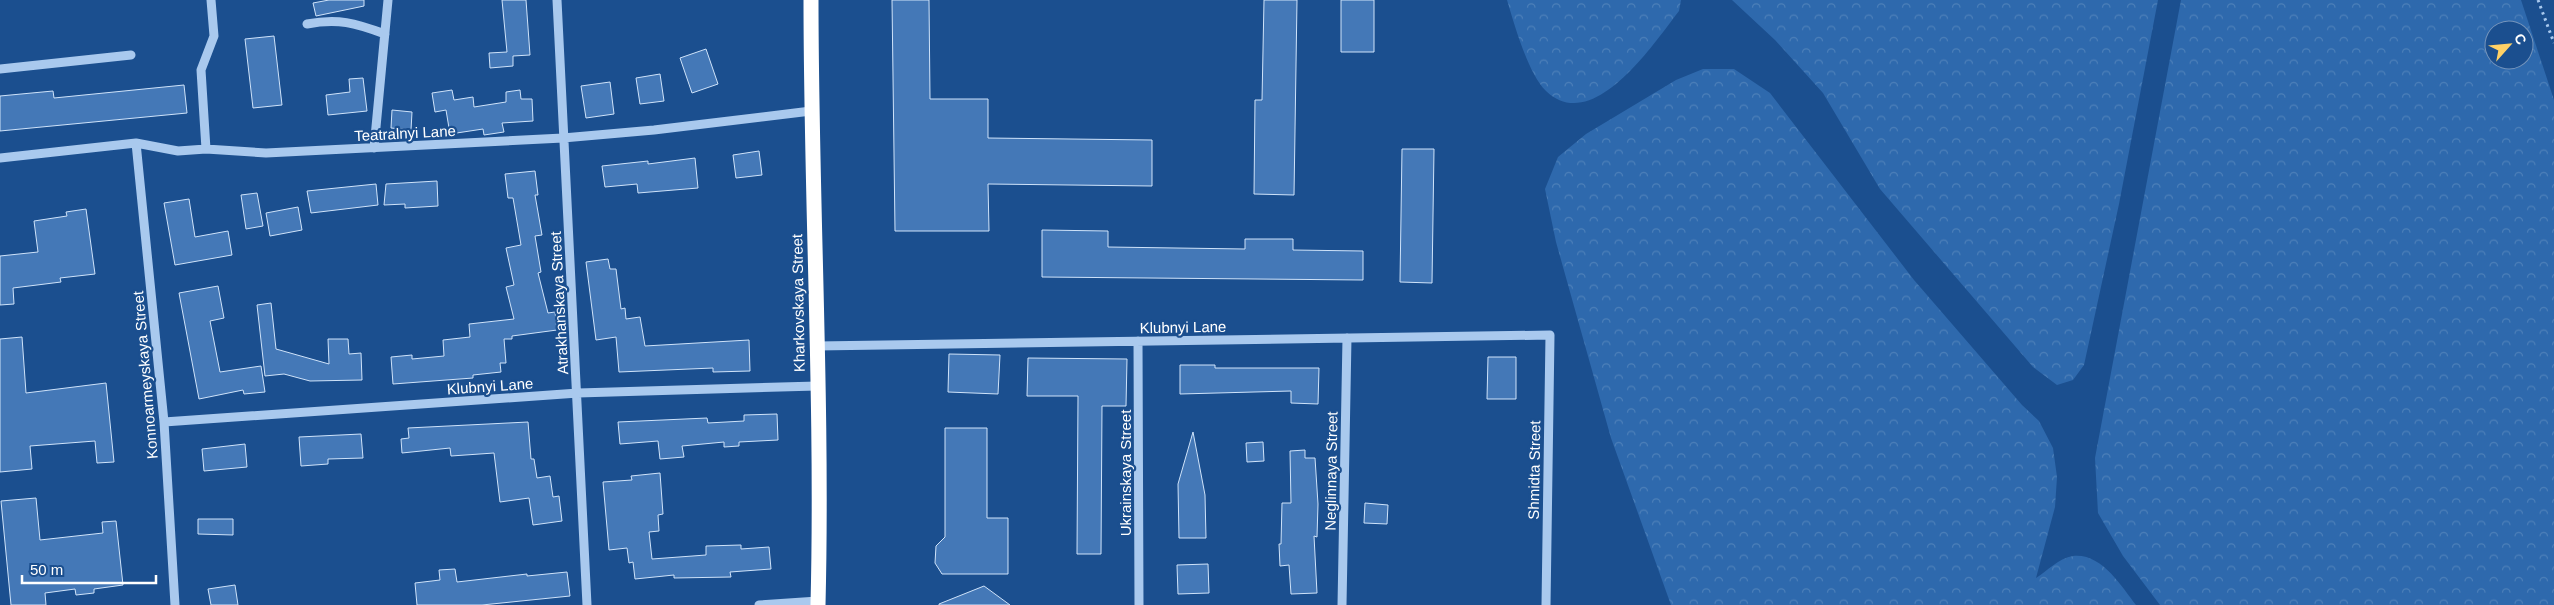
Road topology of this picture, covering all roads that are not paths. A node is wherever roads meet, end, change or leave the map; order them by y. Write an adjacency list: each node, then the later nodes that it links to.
1 (211, 0): 13 (street)
2 (388, 0): 6 (street)
3 (557, 0): 10 (street, Atrakhanskaya Street)
4 (811, 0): 9 (highway, Kharkovskaya Street)
5 (307, 24): 6 (street)
6 (385, 34): 12 (street)
7 (131, 55): 8 (street)
8 (0, 69)
9 (811, 111): 10 (street, Teatralnyi Lane); 18 (highway, Kharkovskaya Street)
10 (563, 138): 12 (street, Teatralnyi Lane); 20 (street, Atrakhanskaya Street)
11 (136, 143): 13 (street, Teatralnyi Lane); 14 (street, Teatralnyi Lane); 21 (street, Konnoarmeyskaya Street)
12 (374, 148): 13 (street, Teatralnyi Lane)
13 (206, 149)
14 (0, 158)
15 (1550, 335): 16 (street, Klubnyi Lane); 28 (street, Shmidta Street)
16 (1347, 338): 17 (street, Klubnyi Lane); 27 (street, Neglinnaya Street)
17 (1138, 341): 18 (street, Klubnyi Lane); 26 (street, Ukrainskaya Street)
18 (817, 346): 19 (highway, Kharkovskaya Street)
19 (817, 386): 20 (street, Klubnyi Lane); 22 (highway, Kharkovskaya Street)
20 (578, 393): 21 (street, Klubnyi Lane); 24 (street, Atrakhanskaya Street)
21 (164, 422): 23 (street, Konnoarmeyskaya Street)
22 (818, 603): 25 (street)
23 (174, 605)
24 (588, 605)
25 (758, 605)
26 (1139, 605)
27 (1342, 605)
28 (1546, 605)

